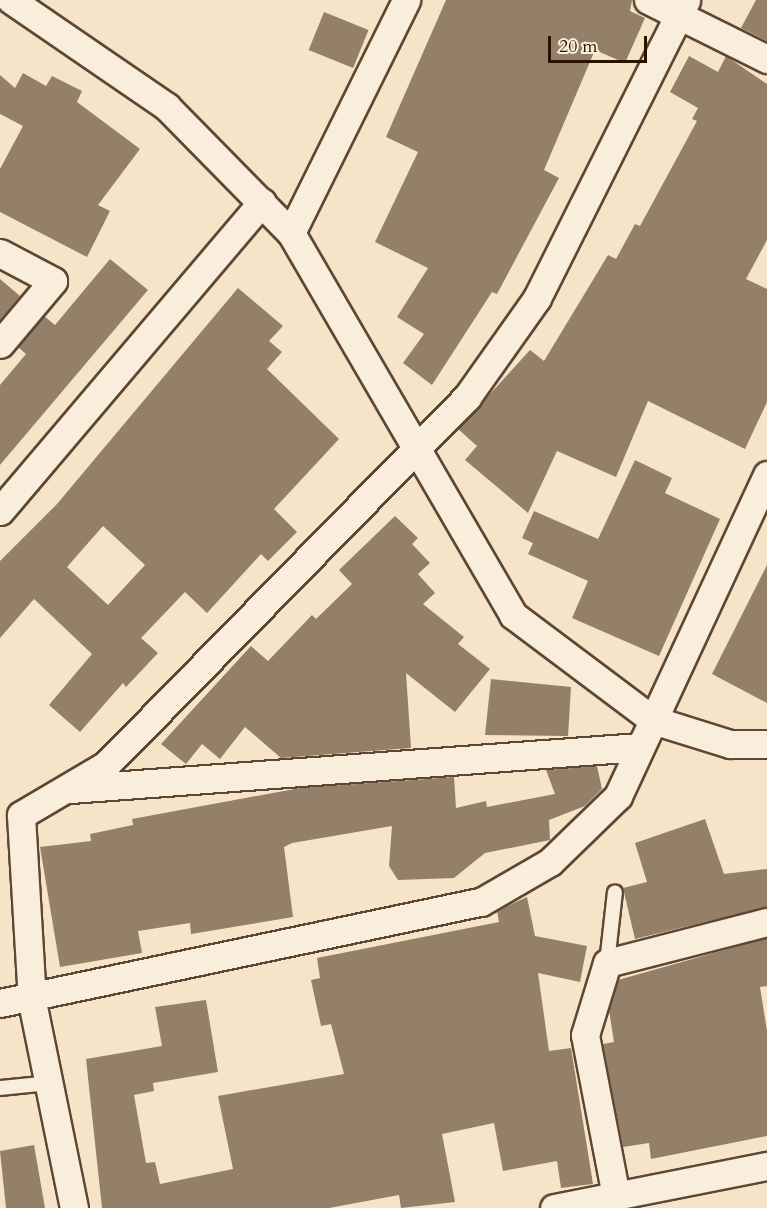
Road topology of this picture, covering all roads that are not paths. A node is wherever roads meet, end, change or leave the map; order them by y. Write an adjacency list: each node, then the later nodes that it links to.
1 (11, 0): 6 (street)
2 (406, 0): 7 (street)
3 (648, 0): 4 (street)
4 (682, 7): 5 (street); 10 (street)
5 (767, 59)
6 (262, 202): 7 (street); 12 (street)
7 (291, 233): 10 (street)
8 (0, 253): 9 (street)
9 (0, 344)
10 (416, 451): 13 (street); 16 (street)
11 (767, 475): 13 (street)
12 (0, 512)
13 (653, 720): 14 (street); 15 (street)
14 (767, 744)
15 (639, 747): 16 (street); 20 (street)
16 (69, 789): 20 (street)
17 (615, 892): 19 (lane)
18 (767, 922): 19 (street)
19 (607, 963): 25 (street)
20 (32, 1001): 21 (street); 22 (street)
21 (0, 1004)
22 (48, 1083): 23 (lane); 26 (street)
23 (0, 1088)
24 (767, 1166): 25 (street)
25 (616, 1196): 27 (street)
26 (74, 1208)
27 (554, 1208)

